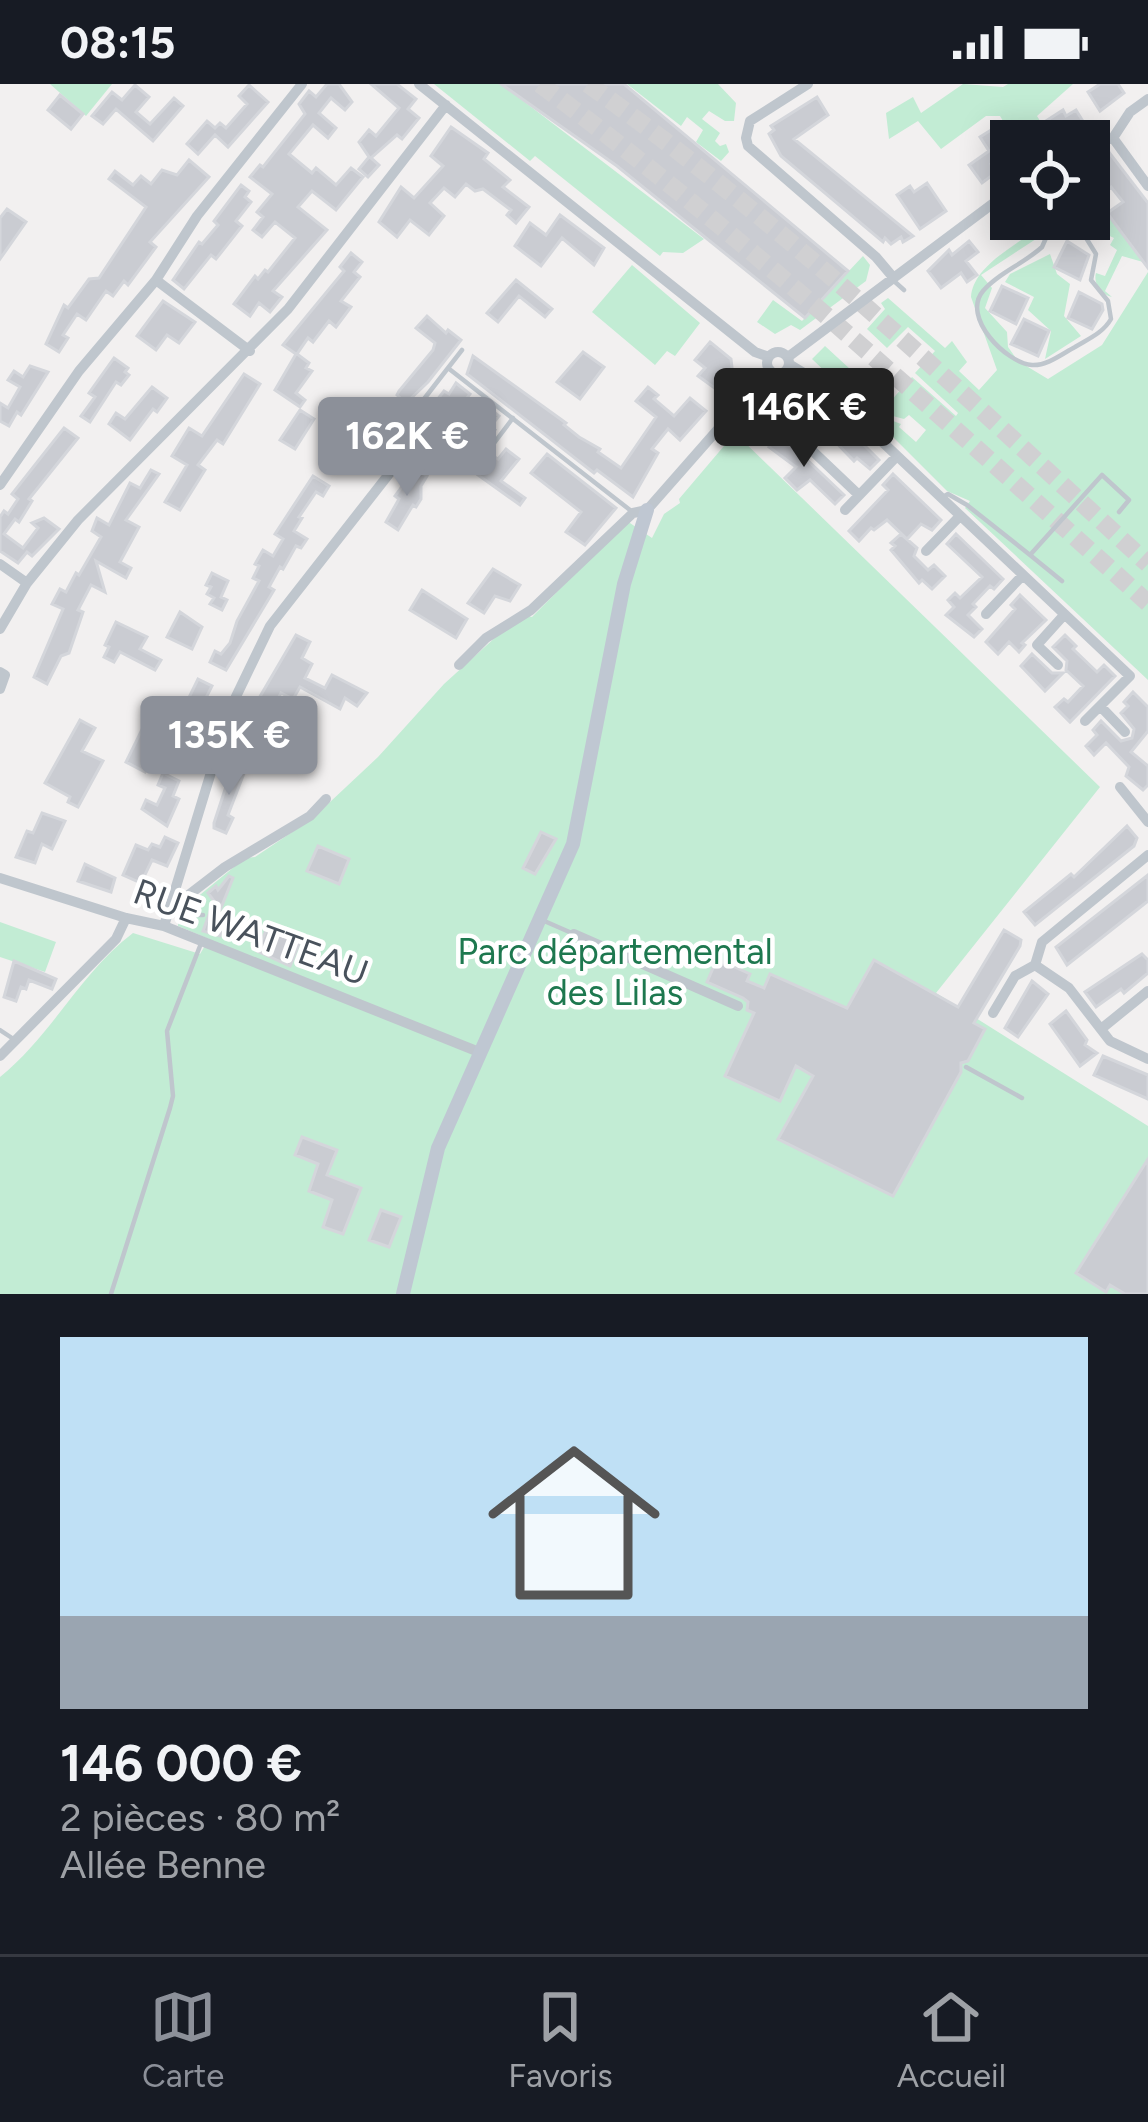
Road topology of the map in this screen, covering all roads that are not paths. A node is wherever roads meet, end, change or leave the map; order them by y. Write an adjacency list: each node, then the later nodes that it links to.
1 (302, 84): 12 (street)
2 (419, 84): 5 (street)
3 (808, 84): 11 (street)
4 (1148, 99): 6 (street)
5 (446, 105): 15 (street); 17 (street)
6 (1112, 138): 7 (street)
7 (1148, 186)
8 (990, 205): 11 (street)
9 (1043, 240): 10 (lane)
10 (1087, 240)
11 (892, 276): 13 (lane); 16 (street)
12 (156, 280): 15 (street); 25 (street)
13 (904, 290)
14 (462, 350): 18 (lane)
15 (250, 351): 37 (street)
16 (788, 361): 17 (street); 22 (street)
17 (769, 363): 29 (street)
18 (448, 368): 19 (lane); 20 (lane)
19 (417, 408)
20 (513, 418): 23 (lane); 29 (lane)
21 (799, 438): 26 (street)
22 (896, 458): 26 (street); 27 (street)
23 (482, 459)
24 (396, 465): 54 (street)
25 (0, 485)
26 (859, 494): 28 (street)
27 (940, 500): 31 (street); 33 (lane)
28 (845, 509)
29 (640, 511): 41 (street); 56 (street)
30 (1119, 512): 33 (lane)
31 (959, 517): 32 (street); 35 (street)
32 (926, 551)
33 (1030, 555): 36 (lane)
34 (0, 564): 37 (street)
35 (1022, 576): 38 (street); 39 (street)
36 (1062, 581)
37 (27, 583): 40 (street)
38 (986, 614)
39 (1064, 614): 42 (street); 45 (street)
40 (0, 629)
41 (459, 665)
42 (1058, 665)
43 (0, 672): 44 (street)
44 (0, 689)
45 (1101, 707): 46 (street); 47 (street)
46 (1085, 722)
47 (1125, 732)
48 (1120, 787): 50 (street)
49 (326, 799): 54 (street)
50 (1148, 822)
51 (1148, 855): 59 (street)
52 (0, 878): 55 (street, RUE WATTEAU)
53 (202, 915): 54 (lane)
54 (167, 917): 55 (street, RUE WATTEAU); 58 (street, RUE WATTEAU)
55 (126, 918): 65 (street)
56 (542, 920): 57 (lane); 66 (street)
57 (574, 934): 61 (street)
58 (202, 940): 66 (street, RUE WATTEAU); 71 (lane)
59 (1035, 965): 62 (street); 64 (street)
60 (1148, 991): 64 (street)
61 (738, 1006)
62 (993, 1013)
63 (0, 1030): 65 (lane)
64 (1101, 1030): 68 (street)
65 (16, 1042): 67 (street)
66 (479, 1052): 72 (street)
67 (0, 1056)
68 (1148, 1059)
69 (966, 1067): 70 (lane)
70 (1022, 1098)
71 (111, 1294)
72 (403, 1294)

